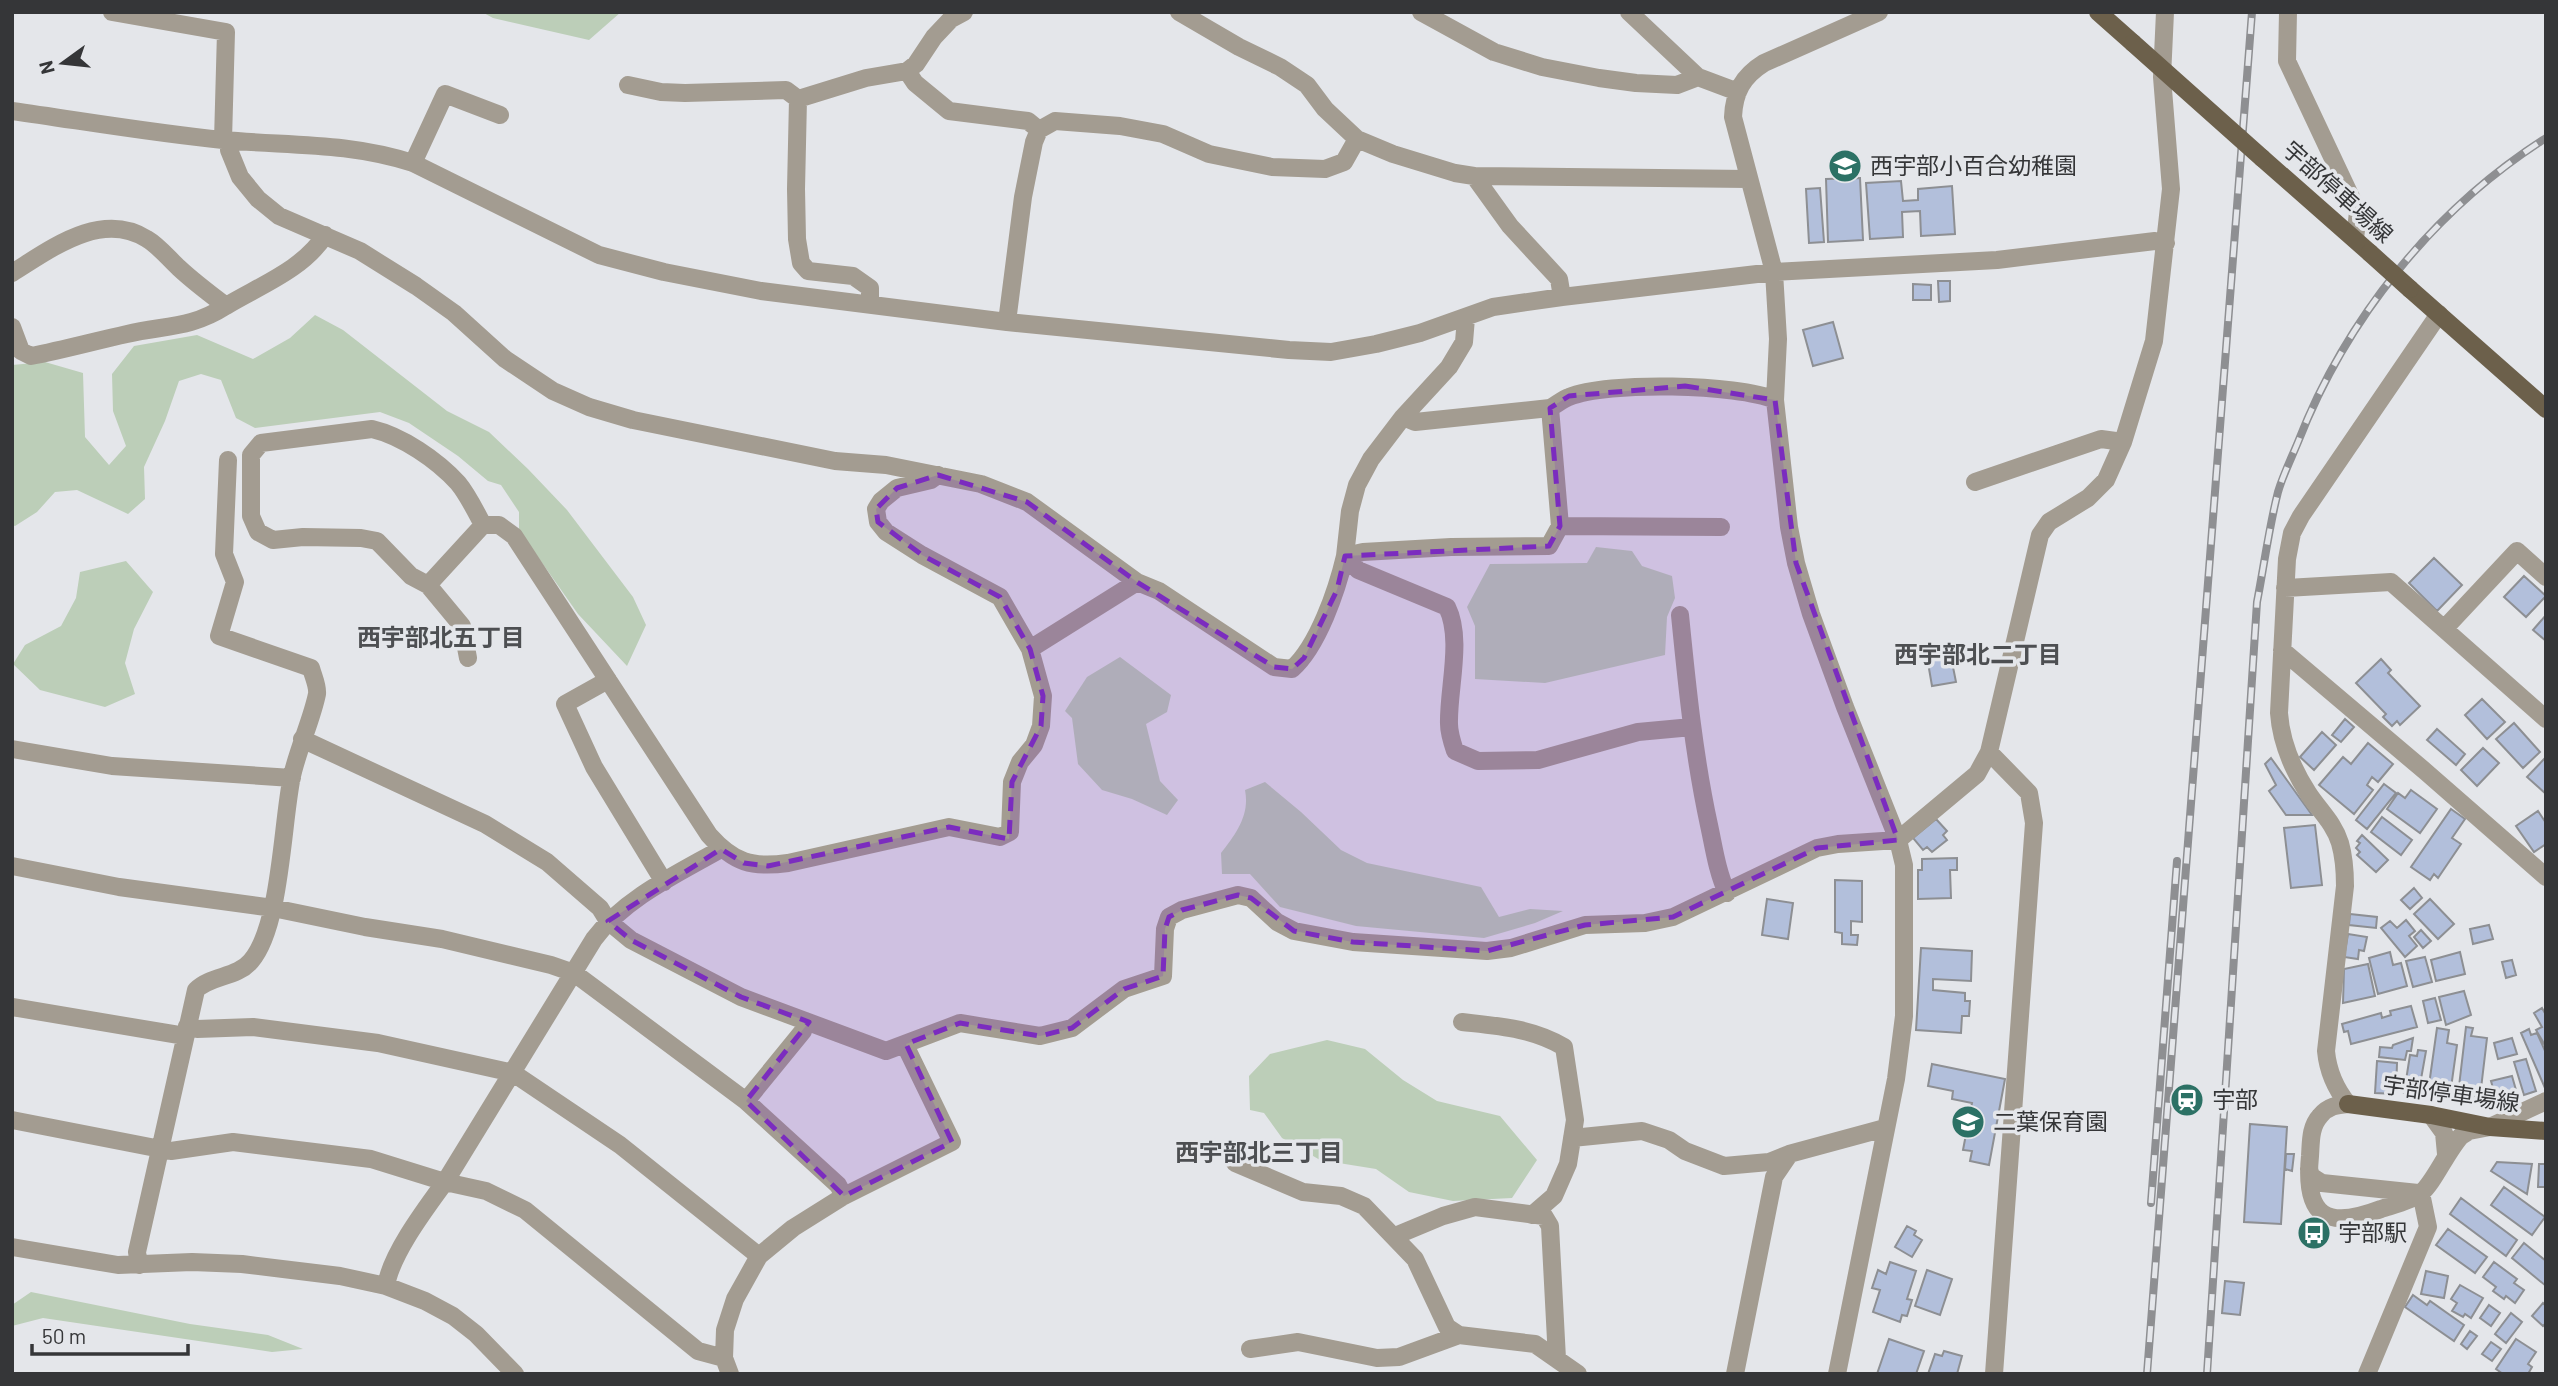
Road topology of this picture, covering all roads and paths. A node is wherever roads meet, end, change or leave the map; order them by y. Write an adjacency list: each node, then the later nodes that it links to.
1 (112, 12): 19 (street)
2 (964, 12): 10 (street)
3 (1179, 12): 18 (street)
4 (1421, 12): 11 (street)
5 (1629, 12): 11 (street)
6 (1879, 12): 13 (street)
7 (2098, 12): 24 (main road, 宇部停車場線, bridge)
8 (2165, 12): 25 (street)
9 (2288, 12): 24 (street)
10 (907, 71): 14 (street); 17 (street)
11 (1698, 77): 13 (street)
12 (628, 85): 14 (street)
13 (1738, 92): 22 (street)
14 (798, 99): 29 (street)
15 (12, 111): 19 (street)
16 (500, 115): 20 (street)
17 (1039, 130): 18 (street); 33 (street)
18 (1357, 139): 21 (street)
19 (226, 140): 20 (street); 23 (street)
20 (413, 163): 29 (street)
21 (1474, 176): 22 (street); 28 (street)
22 (1748, 179): 26 (street)
23 (325, 235): 30 (street); 41 (street)
24 (2355, 239): 31 (main road, 宇部停車場線, bridge)
25 (2166, 243): 26 (street); 39 (street)
26 (1774, 272): 28 (street); 35 (street)
27 (12, 273): 30 (street)
28 (1562, 298): 32 (street)
29 (870, 305): 33 (street)
30 (226, 306): 34 (street)
31 (2439, 314): 37 (main road, 宇部停車場線); 50 (street)
32 (1466, 318): 33 (street); 38 (street)
33 (1007, 322)
34 (12, 327)
35 (1775, 400): 36 (street); 63 (street)
36 (1550, 408): 38 (street); 44 (street)
37 (2546, 409)
38 (1403, 417): 46 (street)
39 (2123, 442): 42 (street); 61 (street)
40 (228, 460): 59 (street)
41 (938, 475): 48 (street); 53 (street)
42 (1975, 482)
43 (483, 525): 49 (street); 49 (street); 56 (street)
44 (1560, 526): 45 (street); 46 (street)
45 (1721, 527)
46 (1345, 556): 48 (street); 58 (street)
47 (2546, 577): 52 (street)
48 (1137, 582): 53 (street)
49 (428, 585): 55 (street)
50 (2285, 587): 52 (street); 54 (street)
51 (1680, 615): 58 (street)
52 (2444, 629): 57 (street)
53 (1030, 649): 64 (street)
54 (2282, 650): 66 (street); 80 (street)
55 (468, 658)
56 (608, 680): 64 (street); 67 (street)
57 (2546, 719)
58 (1692, 727): 68 (street)
59 (302, 739): 62 (street); 70 (street)
60 (12, 749): 62 (street)
61 (1989, 752): 63 (street); 109 (street)
62 (292, 778): 69 (street)
63 (1898, 840): 68 (street); 84 (street)
64 (721, 849): 67 (street)
65 (12, 866): 69 (street)
66 (2546, 877)
67 (664, 882): 70 (street)
68 (1727, 893): 76 (street)
69 (273, 908): 71 (street); 75 (street)
70 (608, 921): 71 (street); 73 (street)
71 (574, 973): 77 (street); 78 (street)
72 (12, 1007): 75 (street)
73 (806, 1021): 76 (street); 78 (street)
74 (1462, 1022): 86 (street)
75 (186, 1031): 77 (street); 87 (street)
76 (905, 1045): 94 (street)
77 (513, 1073): 92 (street); 98 (street)
78 (746, 1101): 94 (street)
79 (2546, 1101): 83 (street)
80 (2348, 1104): 81 (main road, 宇部停車場線); 91 (street)
81 (2431, 1115): 83 (main road, 宇部停車場線); 89 (street)
82 (12, 1120): 87 (street)
83 (2490, 1127): 85 (main road, 宇部停車場線); 89 (street)
84 (1885, 1129): 88 (street); 108 (street)
85 (2546, 1131)
86 (1572, 1138): 88 (street); 95 (street)
87 (159, 1148): 92 (street); 99 (street)
88 (1789, 1154): 107 (street)
89 (2446, 1154): 93 (street)
90 (1235, 1163): 96 (street)
91 (2309, 1169): 93 (street); 93 (street)
92 (445, 1182): 100 (street); 104 (street)
93 (2421, 1193): 110 (street)
94 (844, 1196): 98 (street)
95 (1532, 1215): 96 (street); 103 (street)
96 (1395, 1237): 101 (street)
97 (12, 1247): 99 (street)
98 (759, 1256): 104 (street)
99 (139, 1265): 100 (street)
100 (386, 1286): 105 (street)
101 (1459, 1335): 102 (street); 103 (street)
102 (1250, 1349)
103 (1557, 1359): 106 (street)
104 (727, 1366)
105 (515, 1374)
106 (1578, 1374)
107 (1735, 1374)
108 (1837, 1374)
109 (1994, 1374)
110 (2367, 1374)

